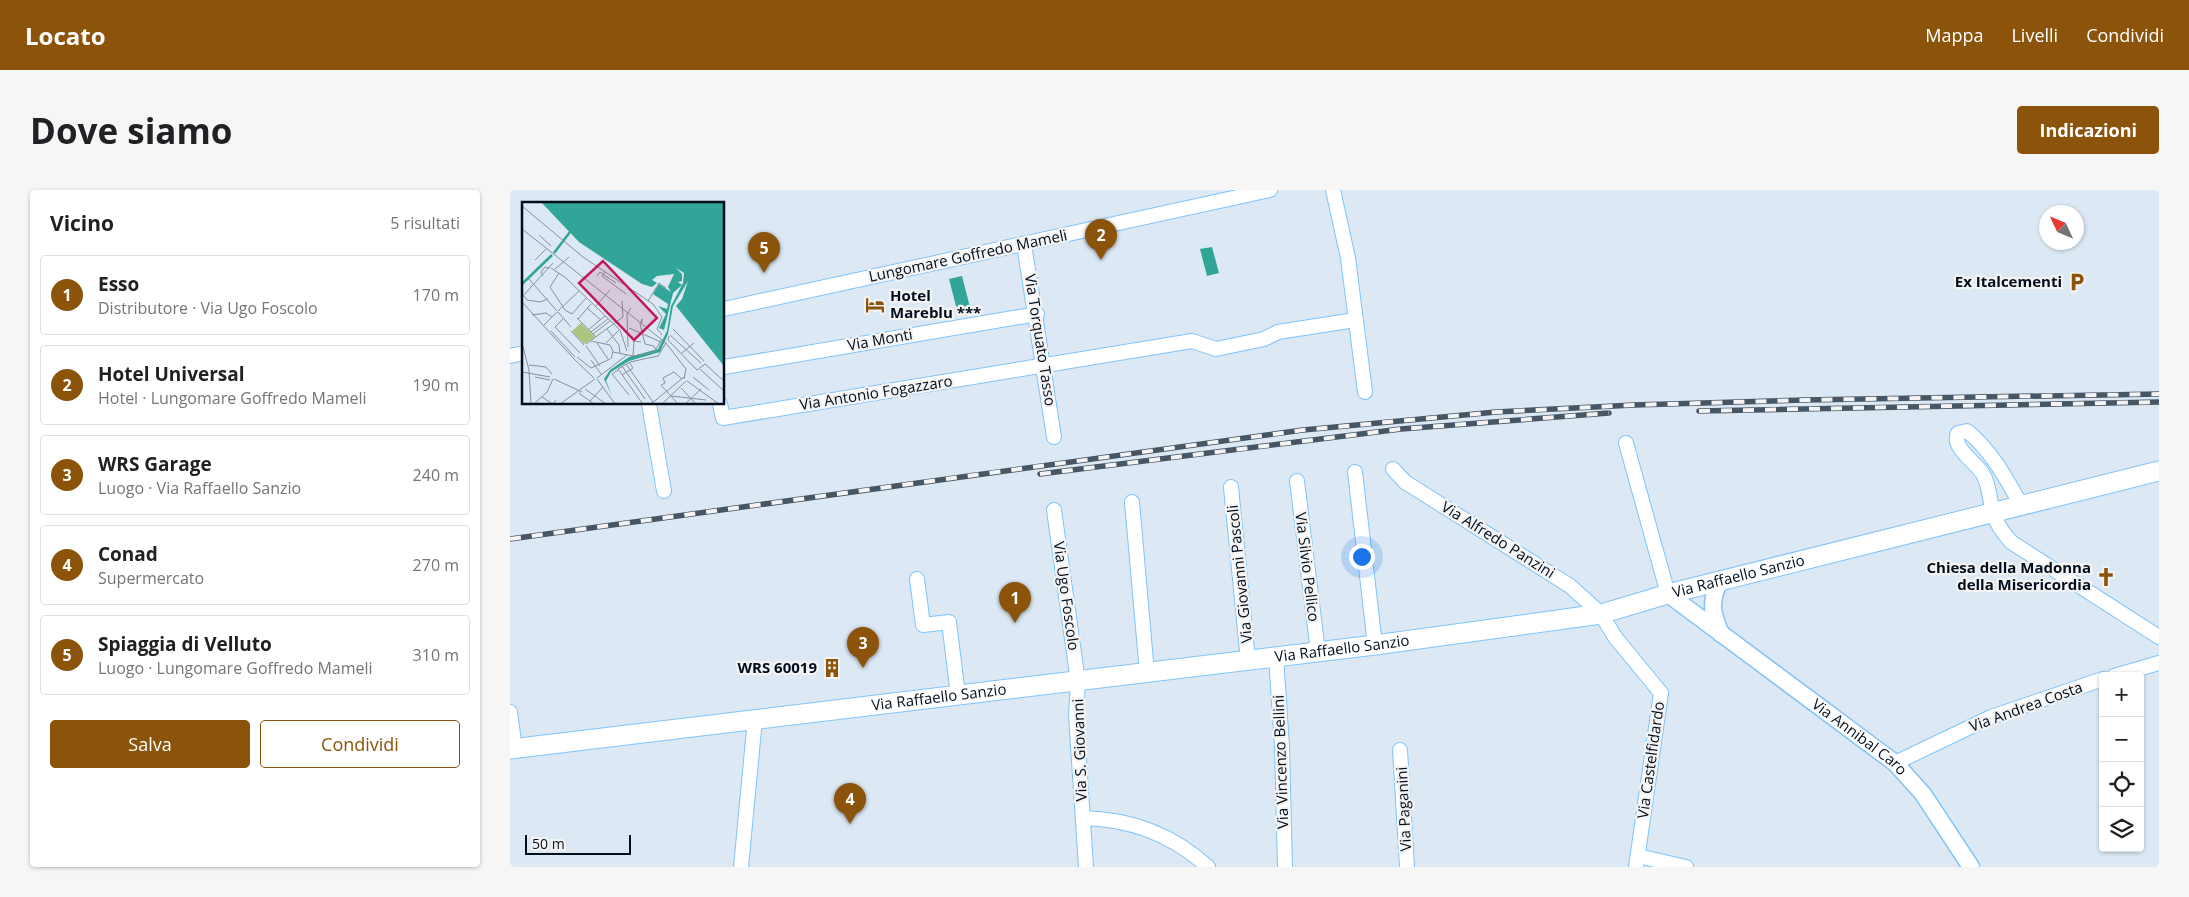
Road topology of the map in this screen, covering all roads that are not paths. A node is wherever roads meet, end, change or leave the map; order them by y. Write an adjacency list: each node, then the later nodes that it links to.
1 (1270, 190): 3 (street, Lungomare Goffredo Mameli)
2 (1334, 190): 6 (street)
3 (1024, 244): 4 (street, Lungomare Goffredo Mameli); 5 (street, Via Torquato Tasso)
4 (725, 309)
5 (1037, 314): 7 (street, Via Torquato Tasso); 8 (street, Via Monti)
6 (1355, 320): 7 (street); 9 (street)
7 (1044, 366): 11 (street, Via Antonio Fogazzaro); 12 (street, Via Torquato Tasso)
8 (725, 367)
9 (1365, 392)
10 (649, 405): 19 (street)
11 (720, 405)
12 (1054, 436)
13 (1626, 443): 26 (street)
14 (1393, 469): 27 (street, Via Alfredo Panzini)
15 (2159, 471): 21 (main road, Via Raffaello Sanzio)
16 (1355, 472): 30 (street)
17 (1297, 481): 31 (street, Via Silvio Pellico)
18 (1231, 487): 33 (street, Via Giovanni Pascoli)
19 (664, 491)
20 (1132, 502): 36 (street)
21 (2021, 505): 23 (main road, Via Raffaello Sanzio); 23 (street)
22 (1054, 510): 38 (street, Via Ugo Foscolo)
23 (1993, 512): 25 (main road, Via Raffaello Sanzio); 29 (street)
24 (917, 579): 39 (street)
25 (1720, 581): 26 (main road, Via Raffaello Sanzio); 28 (street)
26 (1668, 594): 27 (main road, Via Raffaello Sanzio); 28 (street, Via Annibal Caro)
27 (1601, 614): 30 (main road, Via Raffaello Sanzio); 46 (street, Via Castelfidardo)
28 (1722, 634): 44 (street, Via Annibal Caro)
29 (2159, 637)
30 (1374, 645): 31 (main road, Via Raffaello Sanzio)
31 (1318, 652): 32 (main road, Via Raffaello Sanzio)
32 (1276, 657): 33 (main road, Via Raffaello Sanzio); 51 (street, Via Vincenzo Bellini)
33 (1248, 661): 36 (main road, Via Raffaello Sanzio)
34 (2159, 663): 35 (street)
35 (2128, 672)
36 (1147, 673): 38 (main road, Via Raffaello Sanzio)
37 (2099, 680): 44 (street, Via Andrea Costa)
38 (1078, 682): 39 (main road, Via Raffaello Sanzio); 45 (street, Via S. Giovanni)
39 (958, 696): 41 (main road, Via Raffaello Sanzio)
40 (510, 712): 42 (street)
41 (755, 719): 42 (main road, Via Raffaello Sanzio); 48 (street)
42 (512, 749)
43 (1400, 750): 52 (street, Via Paganini)
44 (1895, 763): 47 (street, Via Annibal Caro)
45 (1083, 818): 49 (street, Via S. Giovanni); 50 (street, Via S. Giovanni)
46 (1637, 861): 53 (street)
47 (1965, 863)
48 (741, 867)
49 (1086, 867)
50 (1208, 867)
51 (1285, 867)
52 (1407, 867)
53 (1686, 867)

